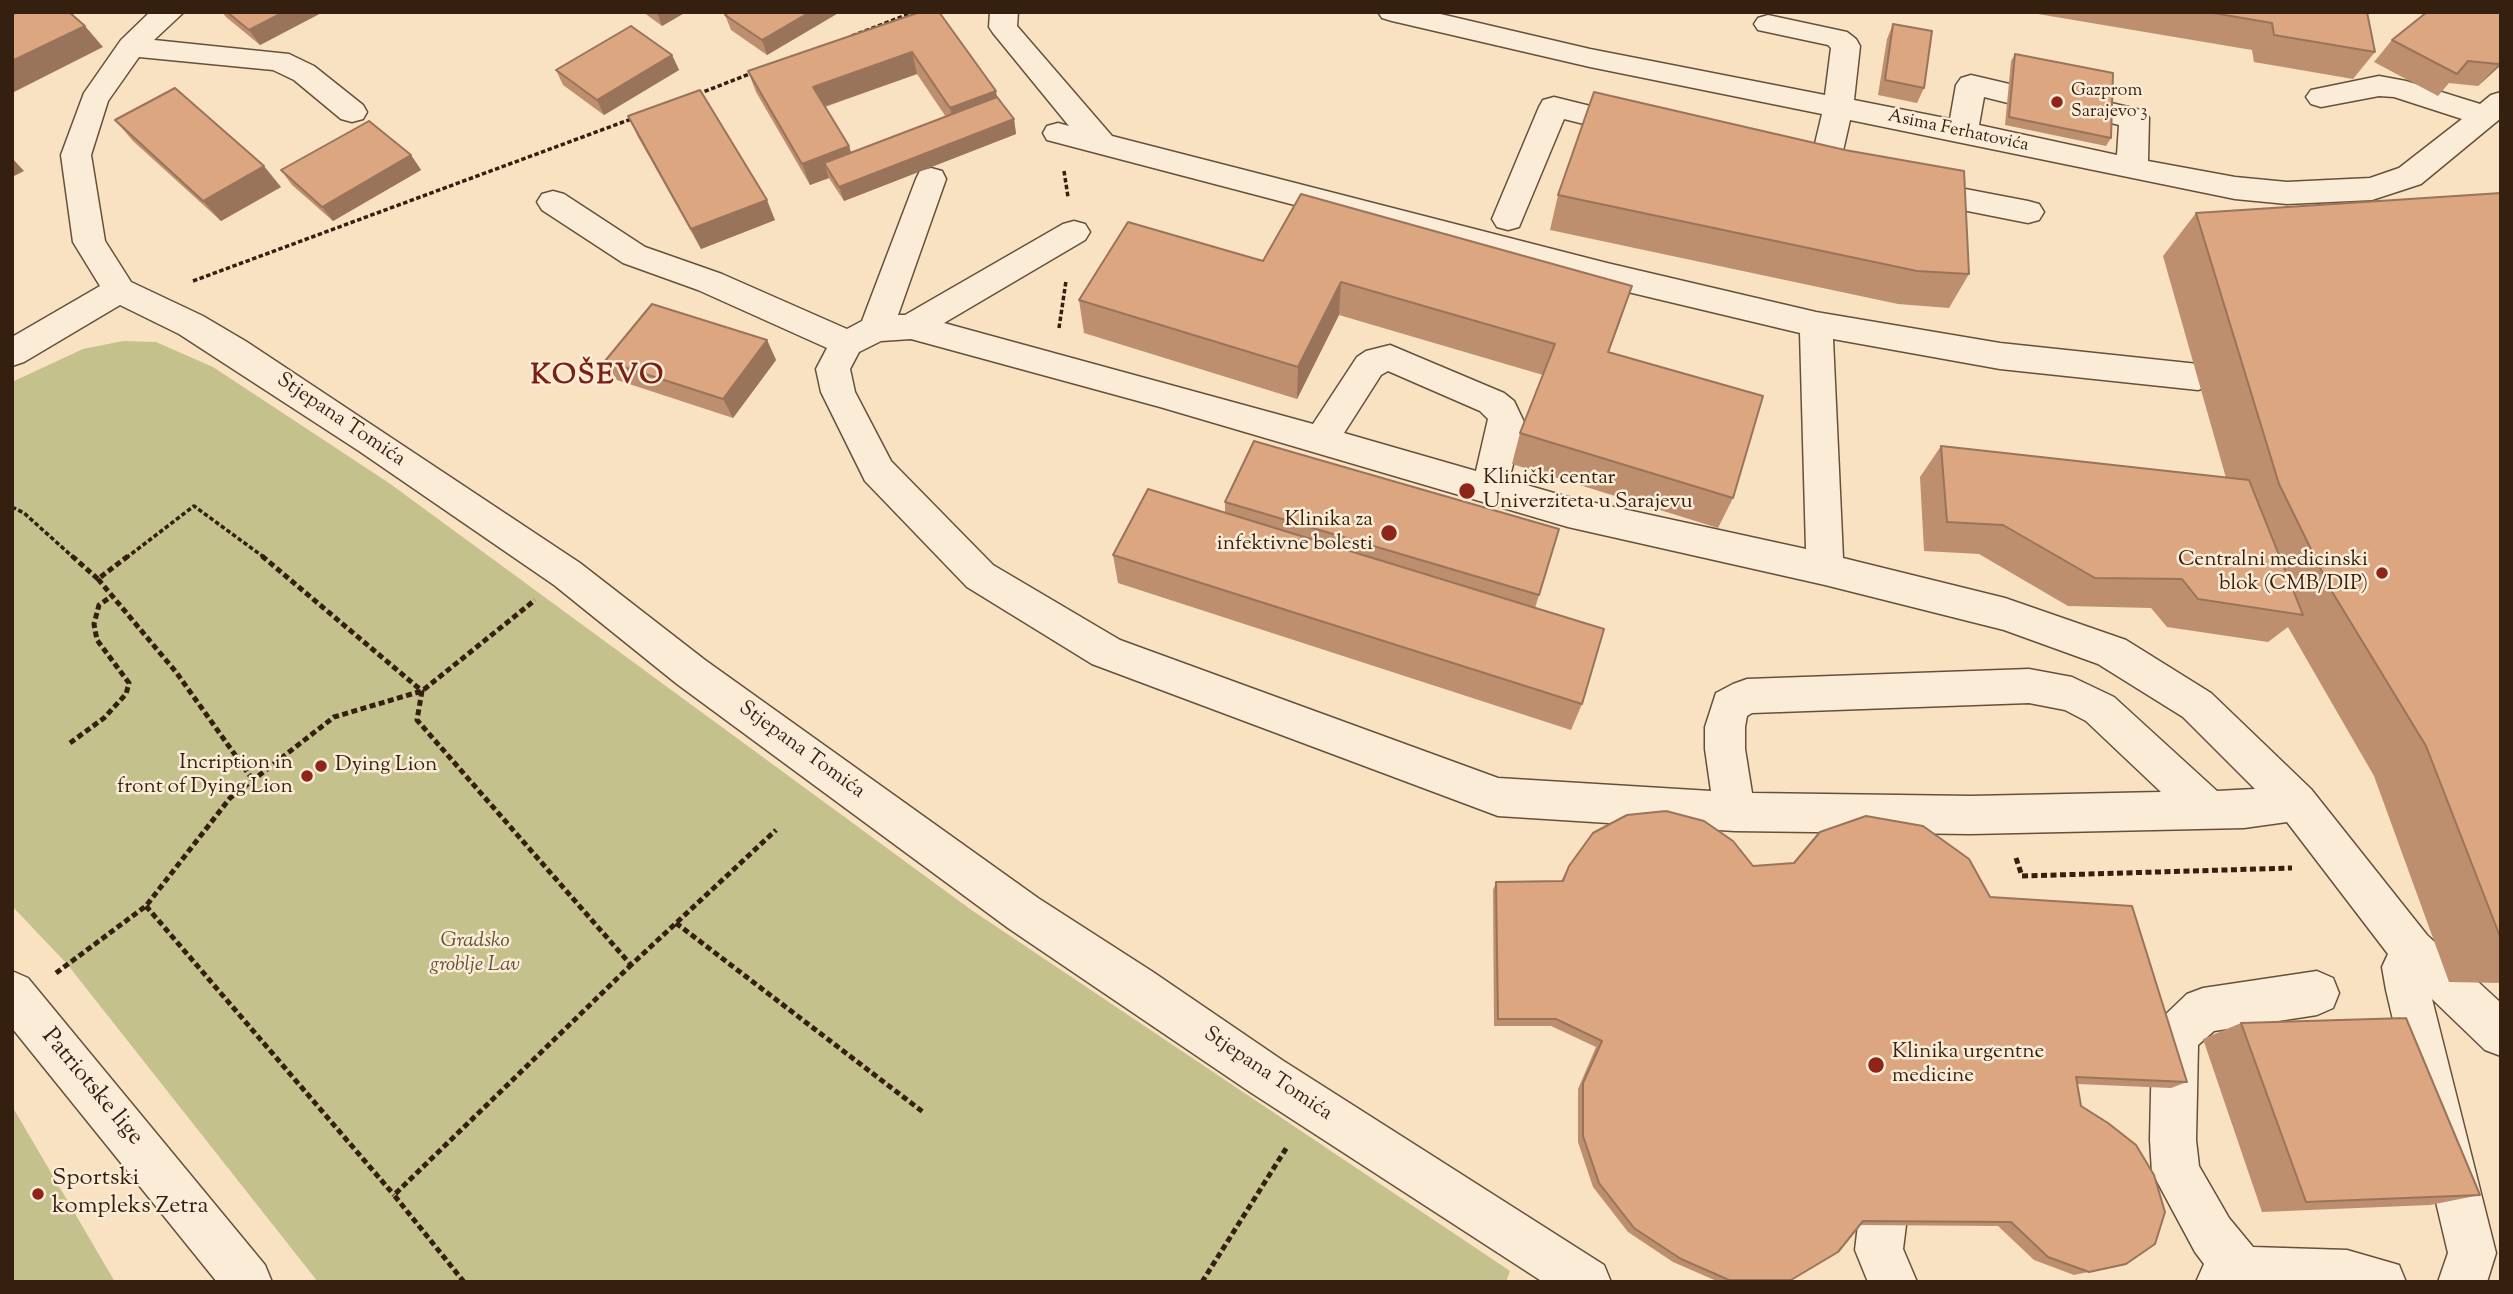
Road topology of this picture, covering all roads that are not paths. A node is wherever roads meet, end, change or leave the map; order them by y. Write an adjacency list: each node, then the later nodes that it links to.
1 (170, 12): 5 (street)
2 (1004, 12): 15 (street)
3 (1392, 12): 8 (street, Asima Ferhatovića)
4 (1768, 24): 8 (street)
5 (131, 47): 10 (street); 24 (street)
6 (2008, 93): 12 (street)
7 (2321, 97): 9 (street)
8 (1838, 107): 12 (street, Asima Ferhatovića); 17 (street)
9 (2493, 109): 16 (street, Asima Ferhatovića)
10 (352, 112)
11 (2107, 112): 16 (street)
12 (1963, 132): 16 (street, Asima Ferhatovića)
13 (1058, 133): 15 (street)
14 (1661, 133): 22 (street)
15 (1101, 144): 25 (street)
16 (2132, 169)
17 (1825, 173)
18 (931, 179): 26 (street)
19 (1891, 186): 21 (street)
20 (553, 202): 26 (street)
21 (2028, 212)
22 (1508, 219)
23 (1074, 232): 26 (street)
24 (119, 290): 27 (street); 42 (street, Stjepana Tomića)
25 (1816, 324): 28 (street); 31 (street)
26 (878, 333): 29 (street); 34 (street)
27 (12, 354)
28 (2198, 377)
29 (1321, 441): 30 (street); 30 (street)
30 (1489, 490): 31 (street)
31 (1825, 569): 32 (street)
32 (2296, 802): 33 (street); 35 (street)
33 (2208, 809): 34 (street); 34 (street)
34 (1735, 811)
35 (2412, 950): 38 (street); 45 (street)
36 (2317, 993): 40 (street)
37 (16, 997): 41 (street, Patriotske lige)
38 (2499, 1030)
39 (1882, 1226): 43 (street)
40 (2230, 1276): 44 (street)
41 (248, 1282)
42 (1587, 1282)
43 (1893, 1282)
44 (2382, 1282)
45 (2462, 1282)

